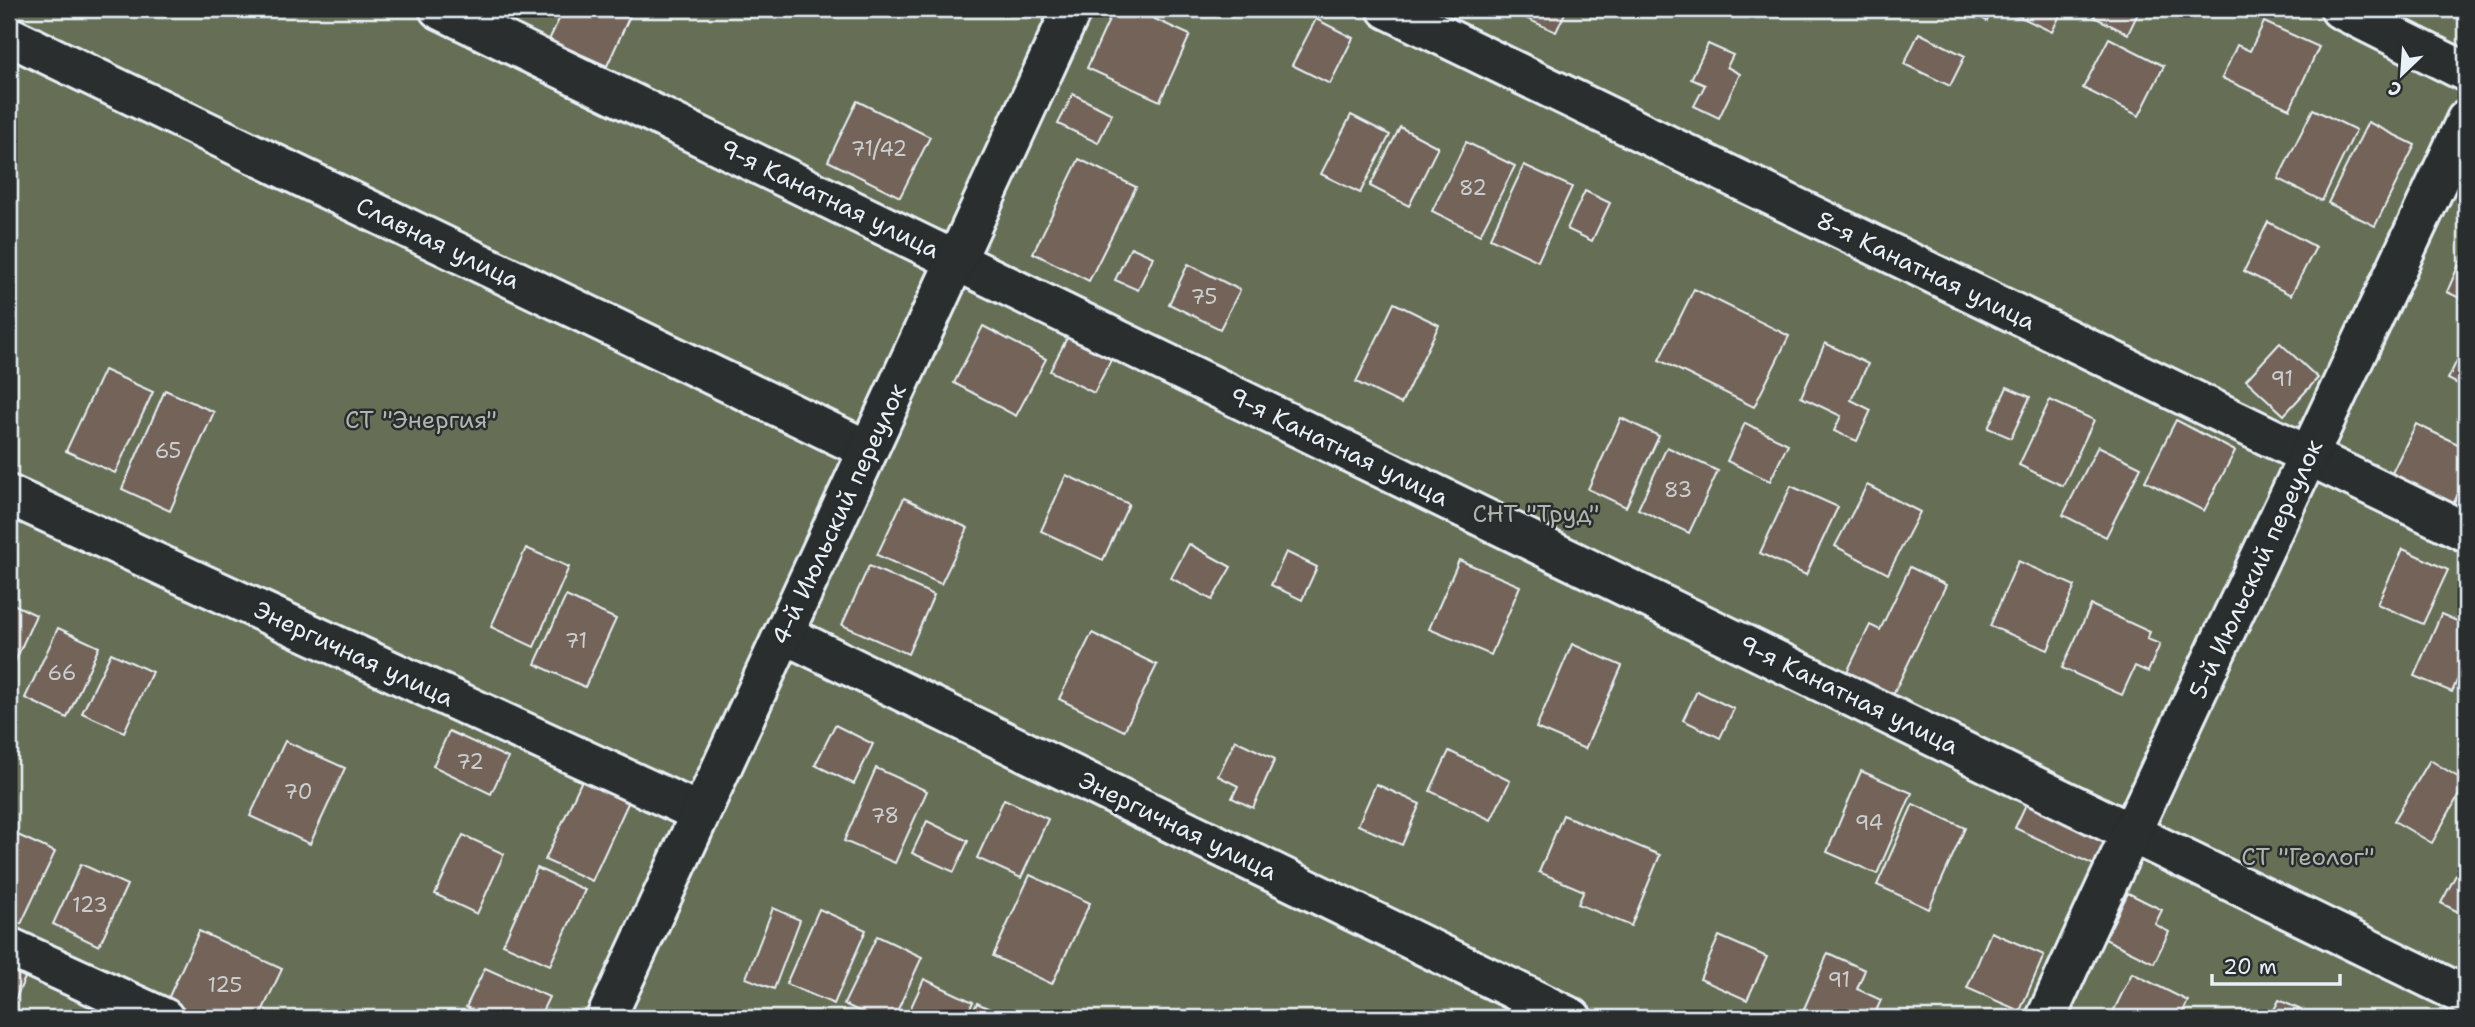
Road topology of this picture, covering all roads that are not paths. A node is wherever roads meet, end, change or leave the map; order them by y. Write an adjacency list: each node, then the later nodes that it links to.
1 (439, 9): 8 (lane, 9-я Канатная улица)
2 (1072, 9): 8 (lane, 4-й Июльский переулок)
3 (1387, 9): 10 (lane, 8-я Канатная улица)
4 (2340, 9): 6 (lane)
5 (9, 36): 9 (lane, Славная улица)
6 (2466, 72)
7 (2466, 120): 10 (lane, 5-й Июльский переулок)
8 (955, 261): 9 (lane, 4-й Июльский переулок); 15 (lane, 9-я Канатная улица)
9 (868, 450): 13 (lane, 4-й Июльский переулок)
10 (2309, 457): 12 (lane, 8-я Канатная улица); 15 (lane, 5-й Июльский переулок)
11 (9, 495): 14 (lane, Энергичная улица)
12 (2466, 532)
13 (784, 634): 14 (lane, 4-й Июльский переулок); 20 (lane, Энергичная улица)
14 (700, 813): 18 (lane, 4-й Июльский переулок)
15 (2130, 832): 17 (lane, 9-я Канатная улица); 21 (lane, 5-й Июльский переулок)
16 (9, 947): 19 (lane)
17 (2466, 996)
18 (610, 1017)
19 (164, 1018)
20 (1572, 1018)
21 (2046, 1018)

